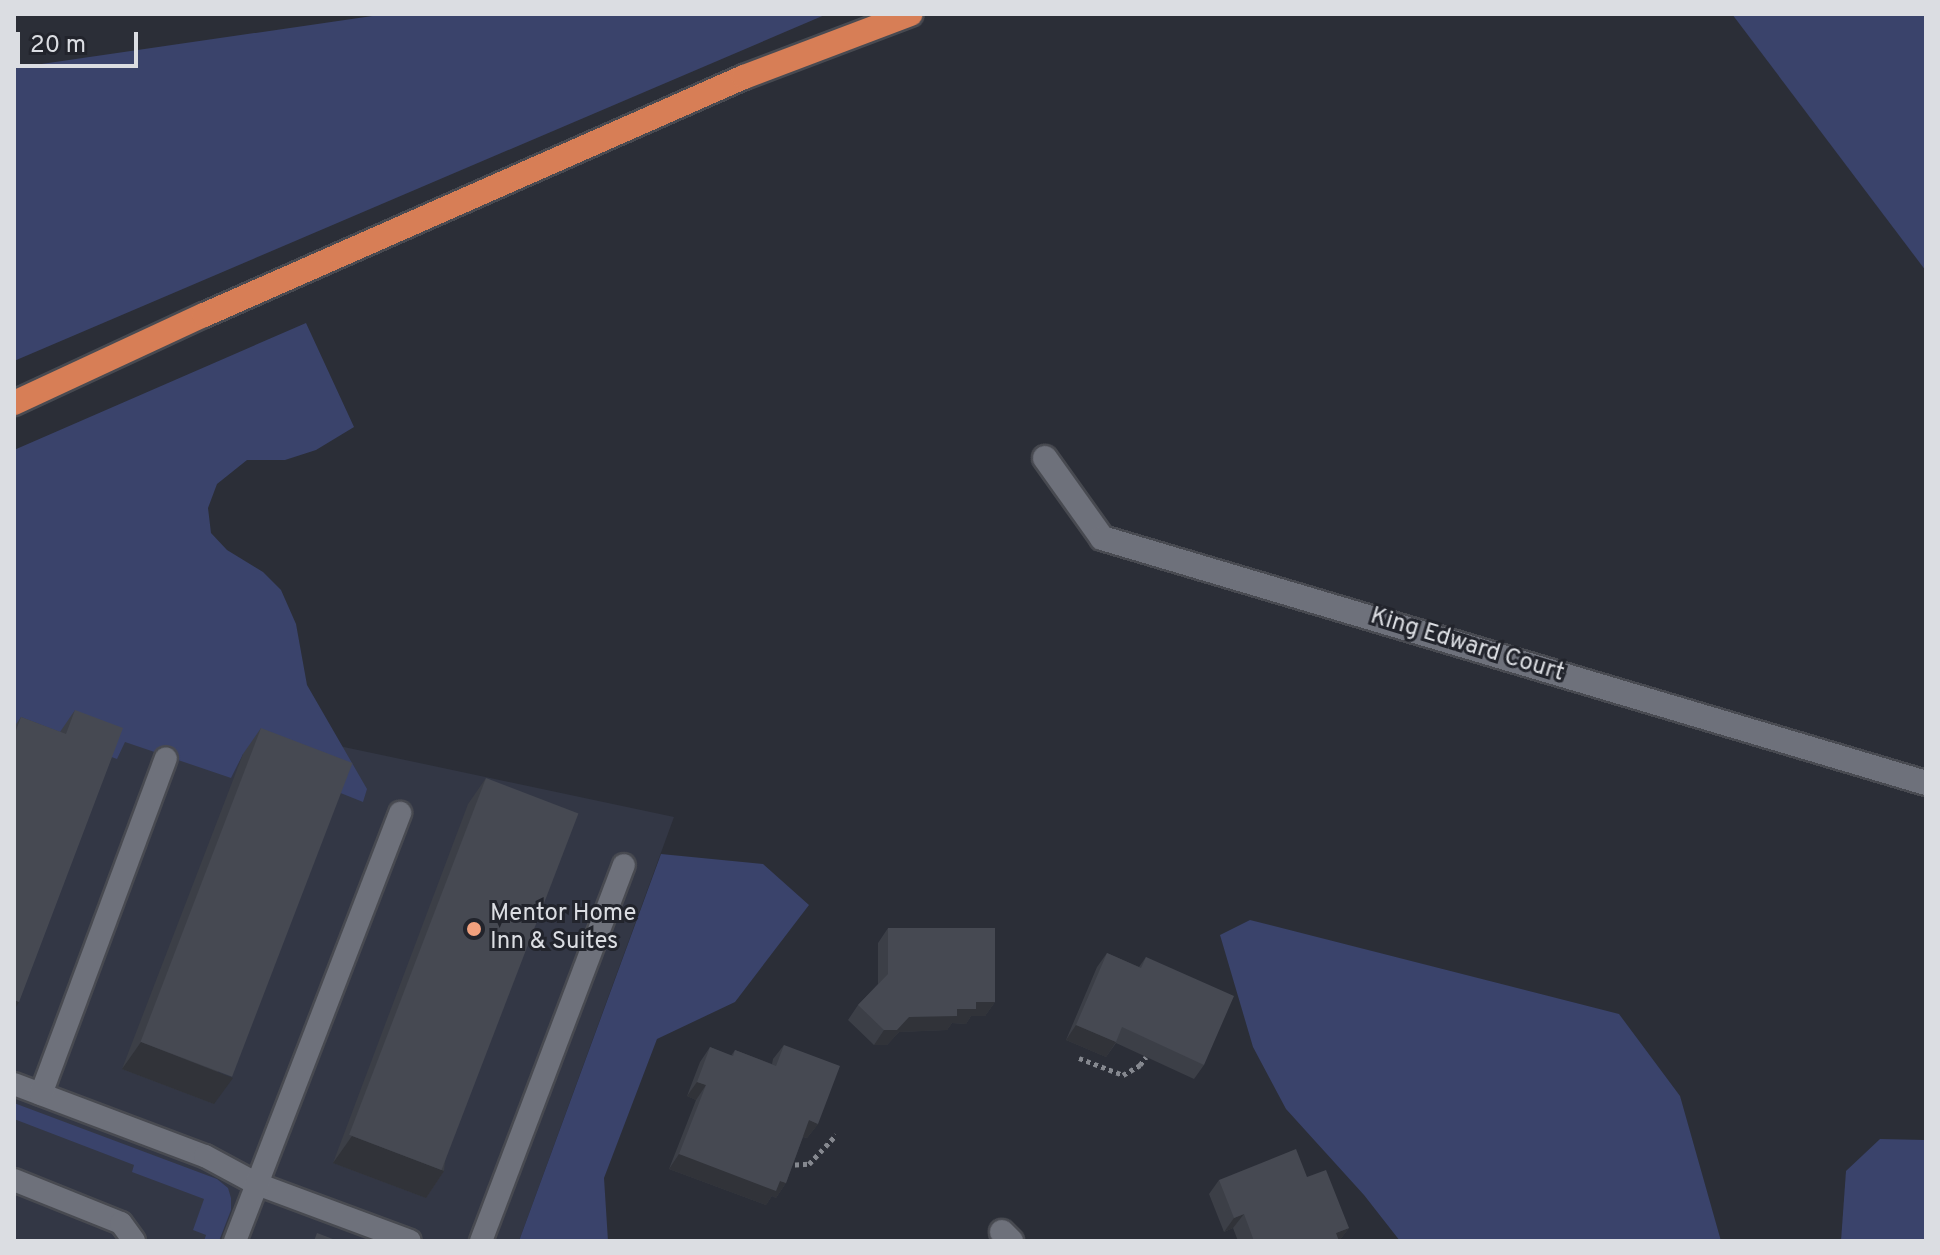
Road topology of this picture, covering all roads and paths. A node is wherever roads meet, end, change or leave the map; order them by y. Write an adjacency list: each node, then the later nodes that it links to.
1 (911, 14): 2 (highway)
2 (14, 403)
3 (1045, 458): 5 (street, King Edward Court)
4 (166, 758): 11 (lane)
5 (1926, 783)
6 (400, 813): 15 (lane)
7 (624, 865): 19 (lane)
8 (1146, 1057): 9 (path)
9 (1079, 1058)
10 (14, 1084): 11 (lane)
11 (41, 1094): 15 (lane)
12 (836, 1135): 13 (path)
13 (778, 1162)
14 (14, 1180): 16 (lane)
15 (257, 1184): 17 (lane); 18 (lane)
16 (134, 1241)
17 (235, 1241)
18 (410, 1241)
19 (481, 1241)

